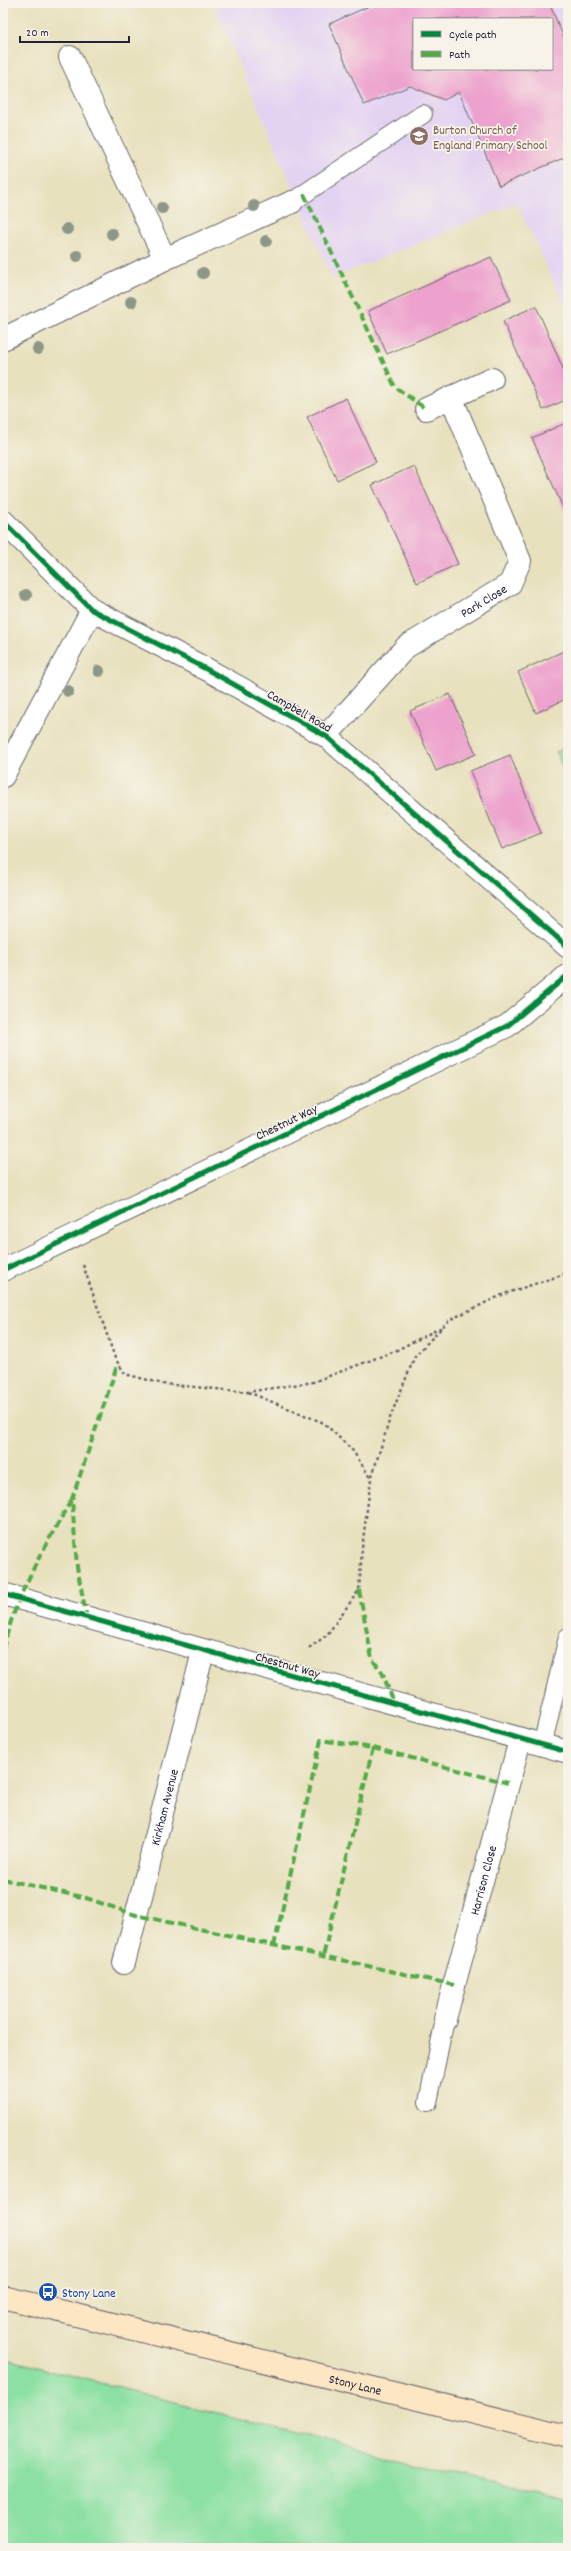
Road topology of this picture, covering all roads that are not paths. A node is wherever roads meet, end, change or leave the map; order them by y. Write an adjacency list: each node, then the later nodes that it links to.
1 (70, 57): 4 (street)
2 (423, 114): 3 (lane)
3 (292, 202): 4 (street)
4 (165, 259): 5 (street)
5 (3, 339)
6 (492, 379): 7 (street)
7 (451, 398): 8 (street); 11 (street, Park Close)
8 (426, 409)
9 (3, 521): 10 (street, Campbell Road)
10 (92, 610): 11 (street, Campbell Road); 12 (street)
11 (326, 736): 13 (street, Campbell Road)
12 (3, 776)
13 (568, 946)
14 (568, 975): 15 (street, Chestnut Way)
15 (3, 1270)
16 (3, 1594): 18 (street, Chestnut Way)
17 (568, 1638): 20 (lane)
18 (203, 1652): 19 (street, Chestnut Way); 22 (street, Kirkham Avenue)
19 (520, 1740): 20 (street, Chestnut Way); 23 (street, Harrison Close)
20 (542, 1746): 21 (street, Chestnut Way)
21 (568, 1752)
22 (124, 1963)
23 (444, 2019): 24 (lane)
24 (428, 2102)
25 (3, 2297): 26 (main road, Stony Lane)
26 (568, 2436)

